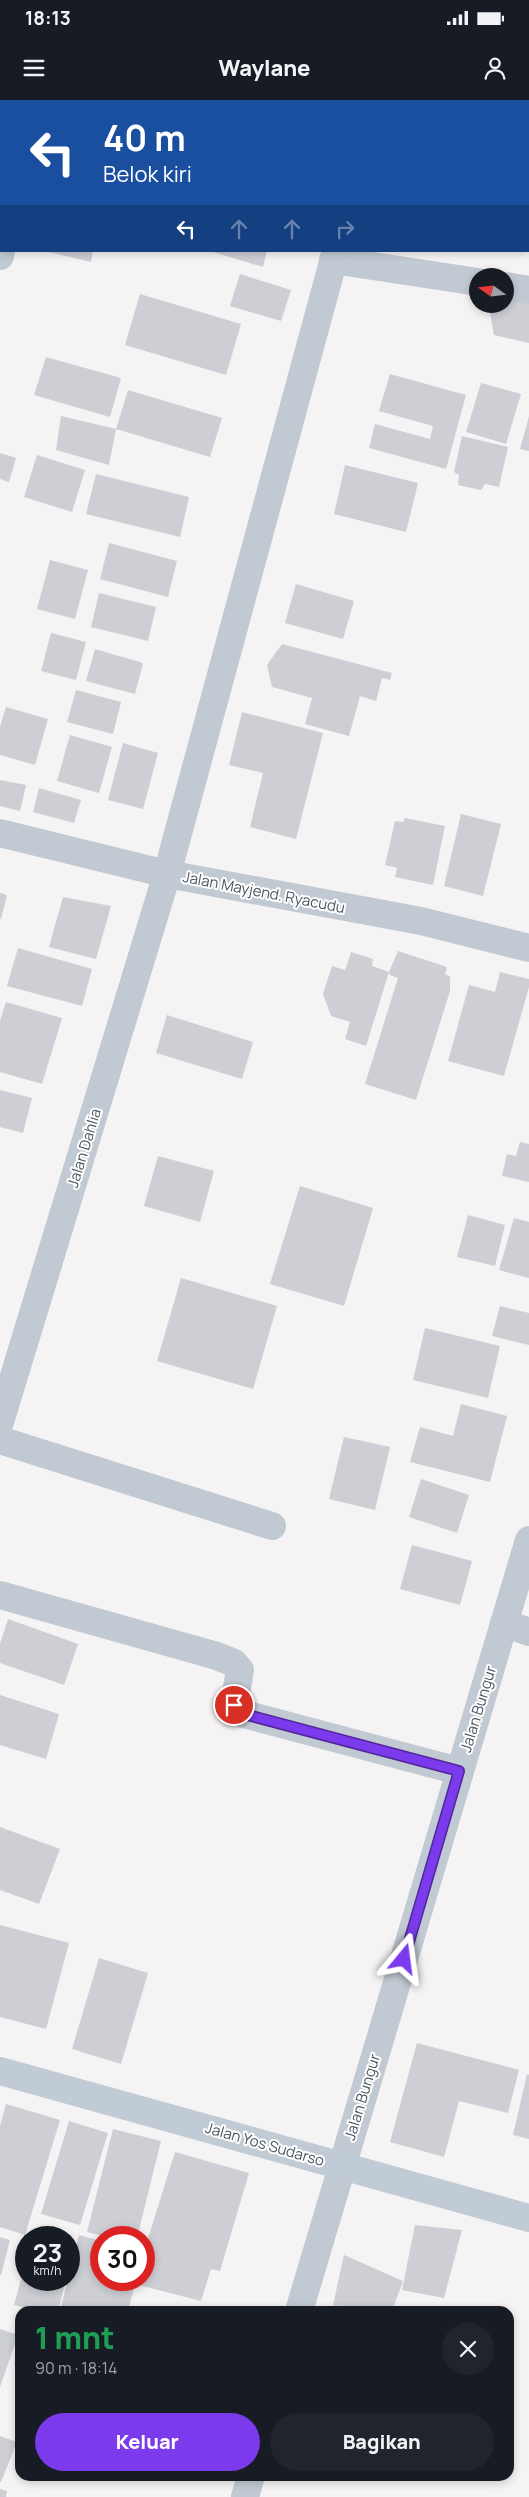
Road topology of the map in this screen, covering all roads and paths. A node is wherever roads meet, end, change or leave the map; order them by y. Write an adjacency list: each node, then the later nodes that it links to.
1 (335, 256): 2 (street); 6 (street, Jalan Dahlia)
2 (469, 280)
3 (514, 288): 4 (street)
4 (529, 290)
5 (0, 833): 6 (street, Jalan Mayjend. Ryacudu)
6 (167, 874): 7 (street, Jalan Mayjend. Ryacudu); 8 (street, Jalan Dahlia)
7 (529, 948)
8 (0, 1422)
9 (0, 1440): 10 (street)
10 (272, 1526)
11 (529, 1540): 13 (street, Jalan Bungur)
12 (0, 1595): 14 (street)
13 (517, 1627): 14 (street, Jalan Bungur)
14 (459, 1771): 16 (street, Jalan Bungur)
15 (0, 2071): 16 (street, Jalan Yos Sudarso)
16 (342, 2166): 17 (street, Jalan Yos Sudarso); 18 (street, Jalan Bungur)
17 (529, 2218)
18 (300, 2306)
19 (250, 2481): 20 (street)
20 (245, 2497)

